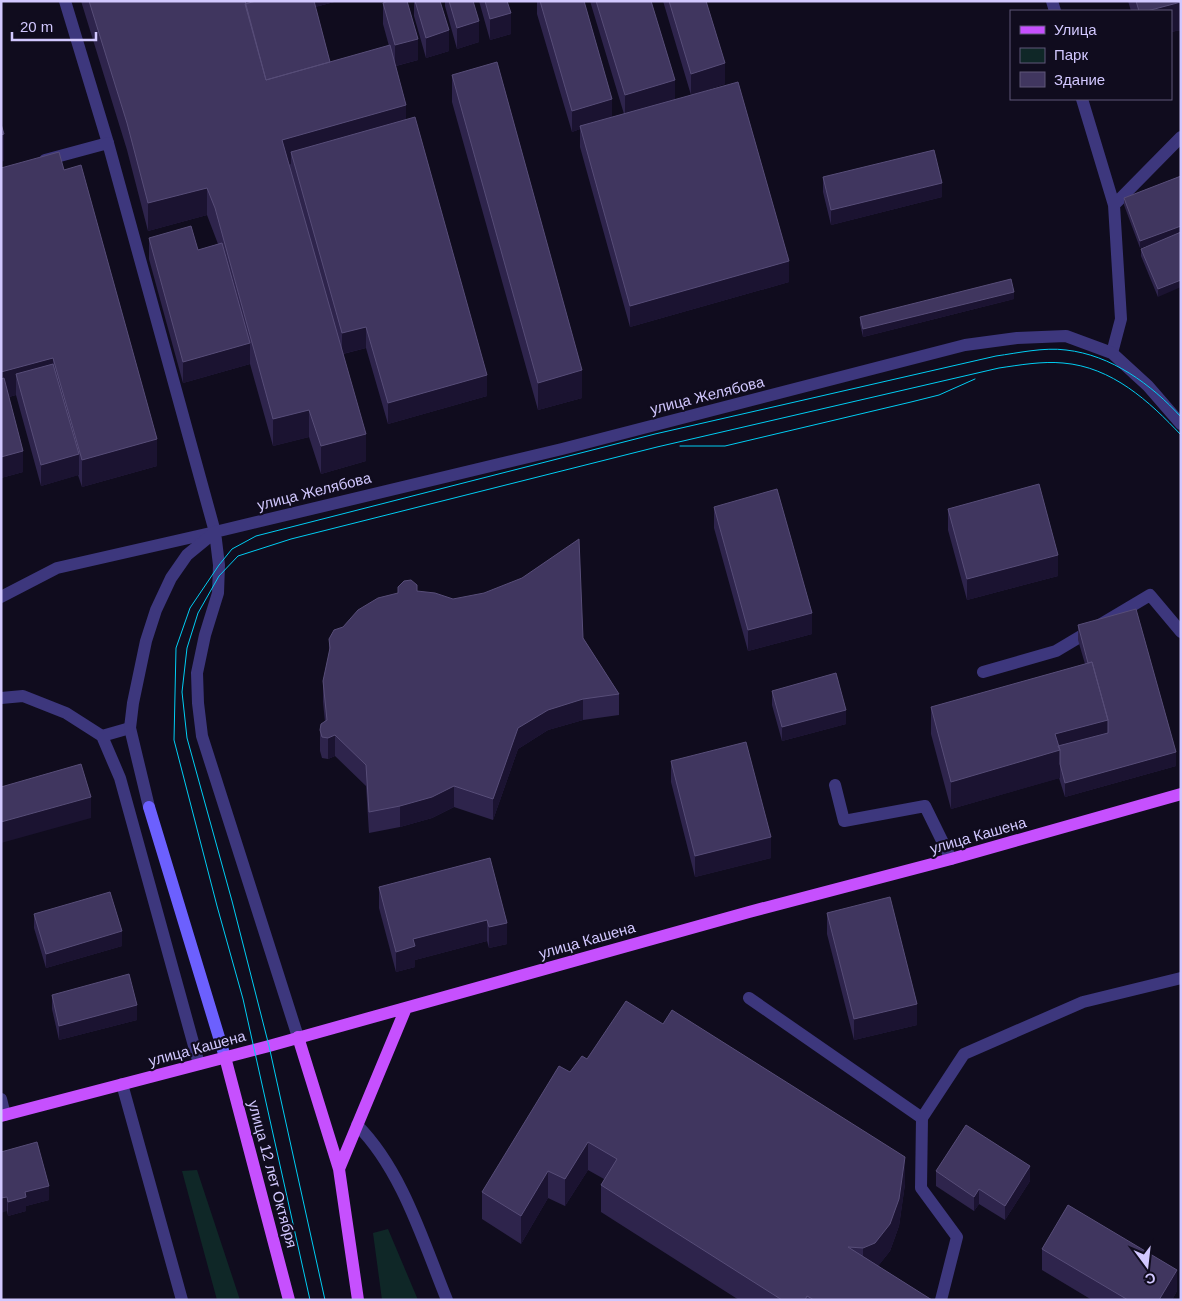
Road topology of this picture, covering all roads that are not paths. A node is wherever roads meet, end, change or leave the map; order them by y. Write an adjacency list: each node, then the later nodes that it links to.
1 (64, 1): 4 (street)
2 (1082, 100): 6 (street)
3 (1181, 137): 6 (street)
4 (108, 143): 5 (street); 9 (street)
5 (37, 162)
6 (1114, 205): 7 (street)
7 (1112, 353): 8 (street, улица Желябова); 9 (street, улица Желябова)
8 (1181, 424)
9 (215, 532): 10 (street, улица Желябова); 14 (street); 23 (street)
10 (1, 597)
11 (1181, 632): 12 (street)
12 (983, 672)
13 (1, 698): 15 (street)
14 (130, 728): 15 (street); 18 (street)
15 (102, 736): 25 (street)
16 (835, 785): 19 (street)
17 (1181, 794): 19 (main road, улица Кашена)
18 (149, 807): 24 (main road)
19 (952, 859): 22 (main road, улица Кашена)
20 (1181, 978): 29 (street)
21 (748, 998): 29 (street)
22 (406, 1008): 23 (main road, улица Кашена); 30 (main road)
23 (298, 1037): 24 (main road, улица Кашена); 31 (main road)
24 (225, 1057): 25 (main road, улица Кашена); 33 (main road, улица 12 лет Октября)
25 (199, 1064): 26 (main road, улица Кашена)
26 (122, 1084): 28 (main road, улица Кашена); 32 (street)
27 (1, 1099): 28 (street)
28 (3, 1115)
29 (922, 1118): 36 (street)
30 (357, 1124): 31 (main road); 35 (street)
31 (339, 1169): 34 (main road)
32 (182, 1300)
33 (289, 1300)
34 (358, 1300)
35 (447, 1300)
36 (942, 1300)

